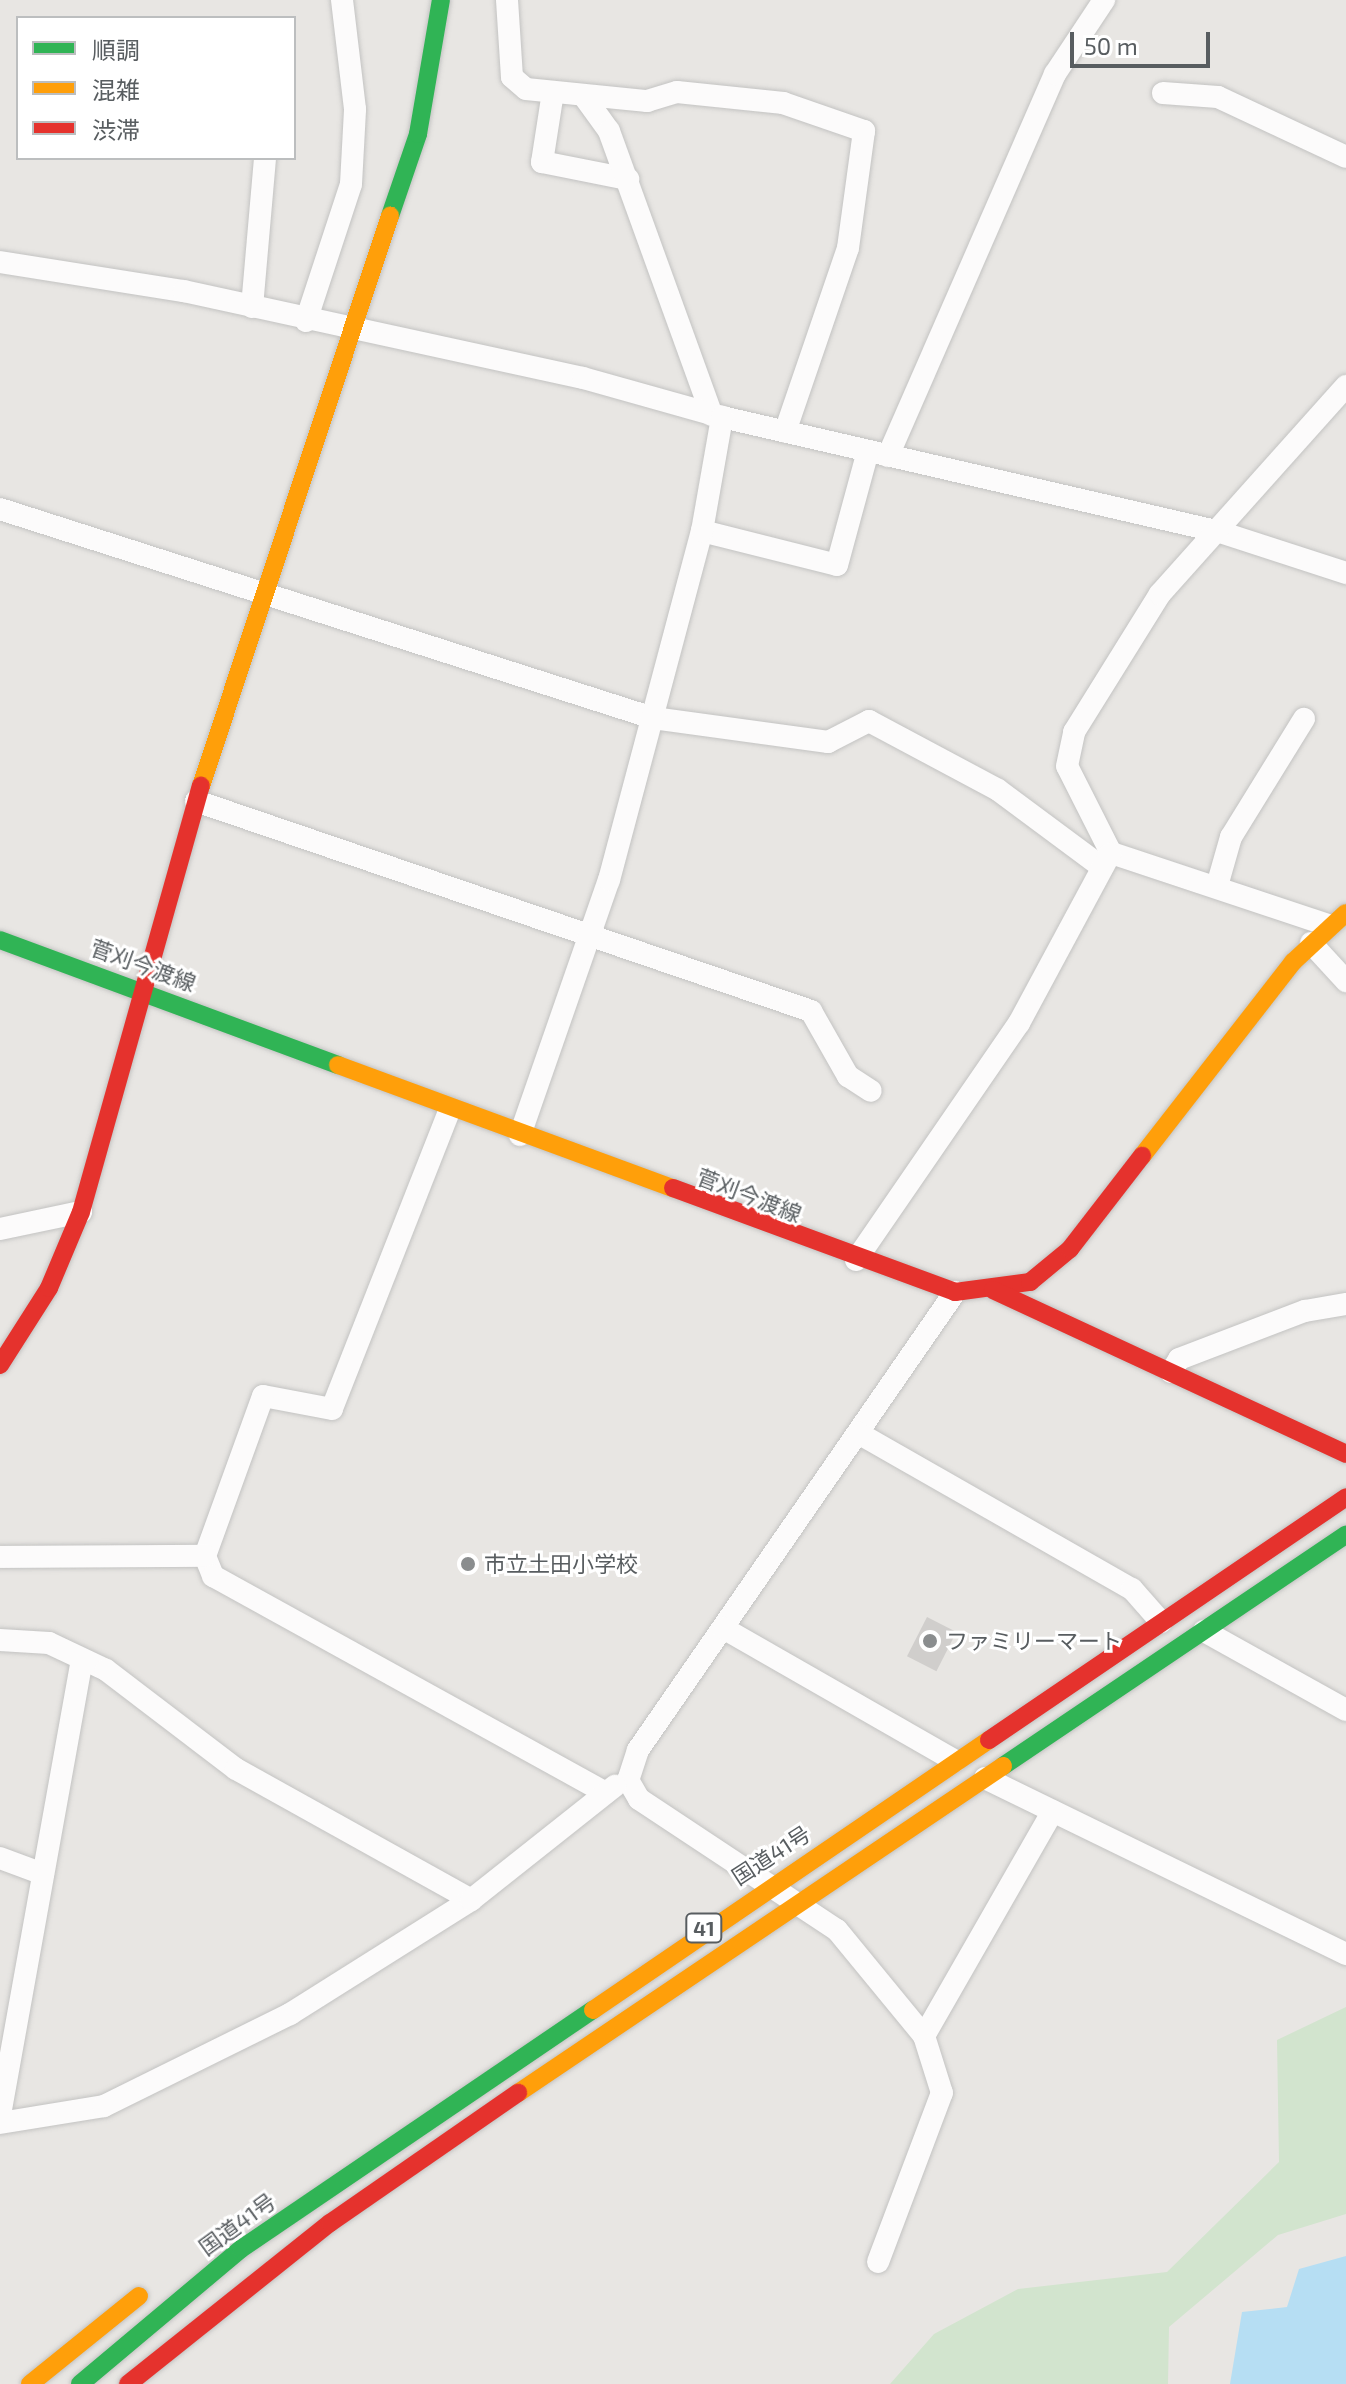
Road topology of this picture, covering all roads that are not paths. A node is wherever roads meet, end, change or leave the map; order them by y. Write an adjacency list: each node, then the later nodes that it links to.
1 (342, 0): 13 (street)
2 (441, 0): 14 (main road)
3 (507, 0): 5 (street)
4 (1104, 0): 18 (street)
5 (553, 92): 7 (street); 10 (street)
6 (1163, 93): 8 (street)
7 (583, 95): 10 (street); 17 (street)
8 (1346, 157)
9 (265, 160): 12 (street)
10 (628, 179): 16 (street)
11 (0, 262): 12 (street)
12 (252, 307): 13 (street)
13 (306, 321): 14 (street)
14 (350, 332): 16 (street); 23 (main road)
15 (1346, 386): 21 (street)
16 (717, 416): 17 (street); 20 (street)
17 (785, 432): 18 (street)
18 (878, 454): 20 (street); 21 (street)
19 (0, 509): 23 (street)
20 (702, 531): 24 (street)
21 (1220, 532): 22 (street); 27 (street)
22 (1346, 573)
23 (263, 597): 24 (street); 26 (main road)
24 (653, 718): 27 (street); 30 (street)
25 (1304, 719): 28 (street)
26 (196, 801): 30 (street); 34 (main road)
27 (1105, 859): 28 (street); 40 (street)
28 (1217, 886): 29 (street)
29 (1337, 919): 32 (main road, 菅刈今渡線)
30 (591, 932): 35 (street); 37 (street)
31 (0, 940): 34 (main road, 菅刈今渡線)
32 (1311, 943): 33 (street); 41 (main road, 菅刈今渡線)
33 (1346, 981)
34 (145, 990): 36 (main road, 菅刈今渡線); 38 (main road)
35 (871, 1091)
36 (450, 1109): 37 (main road, 菅刈今渡線); 50 (street)
37 (520, 1135): 40 (main road, 菅刈今渡線)
38 (81, 1212): 39 (street); 44 (main road)
39 (0, 1229)
40 (856, 1260): 42 (main road, 菅刈今渡線)
41 (993, 1290): 42 (main road, 菅刈今渡線); 45 (main road)
42 (955, 1292): 46 (street)
43 (1346, 1304): 45 (street)
44 (0, 1365)
45 (1171, 1372): 47 (main road)
46 (858, 1433): 52 (street); 53 (street)
47 (1346, 1454)
48 (1346, 1497): 52 (main road, 国道41号 / 41)
49 (1346, 1535): 54 (main road, 41)
50 (205, 1556): 51 (street); 61 (street)
51 (0, 1557)
52 (1161, 1622): 58 (main road, 国道41号 / 41)
53 (723, 1628): 58 (street); 60 (street)
54 (1204, 1631): 57 (street); 59 (main road, 41)
55 (0, 1640): 56 (street)
56 (82, 1659): 64 (street); 66 (street)
57 (1346, 1710)
58 (955, 1761): 65 (main road, 国道41号 / 41)
59 (985, 1778): 62 (street); 67 (main road, 41)
60 (628, 1780): 61 (street); 65 (street)
61 (605, 1792): 66 (street)
62 (1053, 1811): 69 (street); 72 (street)
63 (0, 1858): 64 (street)
64 (43, 1874): 73 (street)
65 (773, 1883): 67 (street); 71 (main road, 国道41号 / 41)
66 (471, 1900): 74 (street)
67 (800, 1903): 68 (main road, 41); 72 (street)
68 (745, 1940): 77 (main road); 80 (main road, 41)
69 (1346, 1954)
70 (595, 1984): 71 (main road)
71 (617, 1988): 79 (main road, 国道41号 / 41)
72 (924, 2036): 75 (street)
73 (0, 2115)
74 (0, 2123)
75 (878, 2262)
76 (151, 2286): 78 (main road)
77 (202, 2353)
78 (30, 2384)
79 (80, 2384)
80 (128, 2384)

